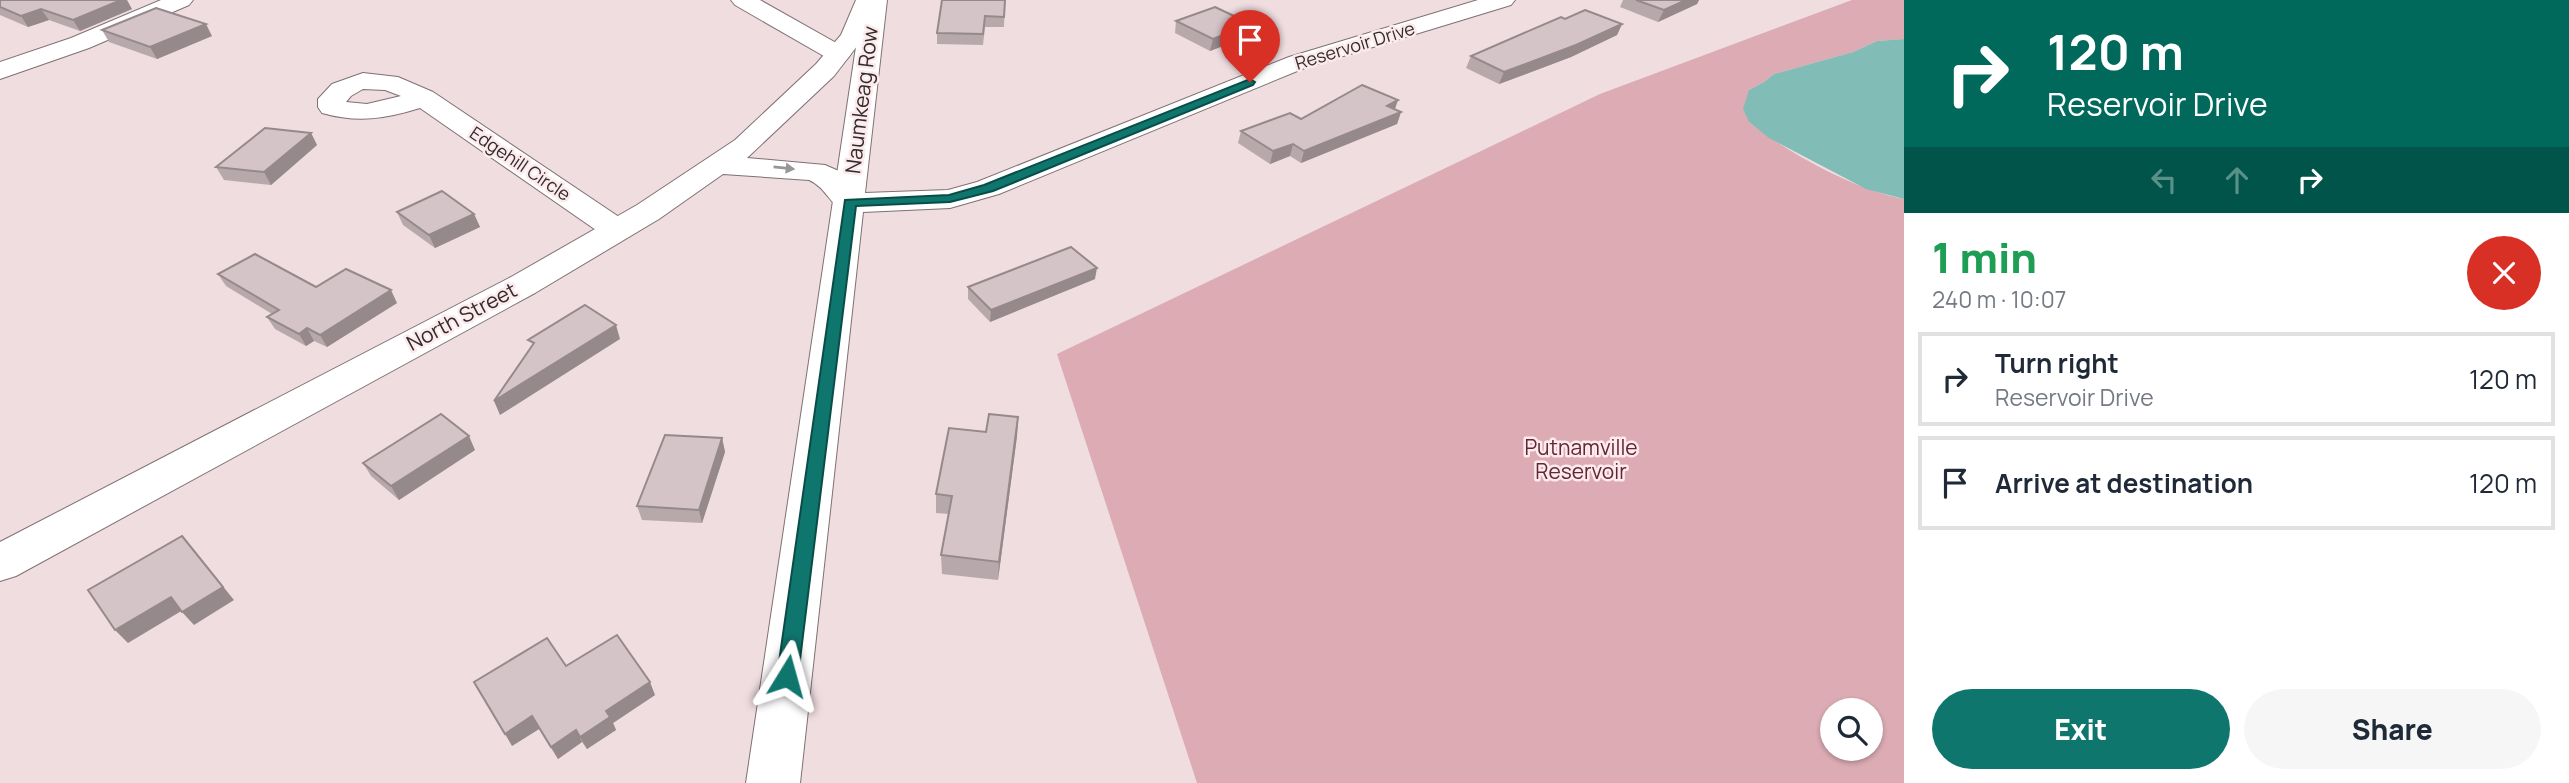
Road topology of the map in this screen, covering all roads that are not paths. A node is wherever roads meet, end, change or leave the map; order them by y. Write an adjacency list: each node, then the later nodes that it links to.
1 (181, 0): 7 (street)
2 (743, 0): 6 (street)
3 (868, 0): 6 (street, North Street)
4 (875, 0): 10 (street, Naumkeag Row)
5 (1503, 0): 10 (street, Reservoir Drive)
6 (838, 54): 9 (street, North Street)
7 (1, 70)
8 (423, 98): 11 (street, Edgehill Circle)
9 (716, 165): 10 (street, one-way to 10); 11 (street, North Street)
10 (850, 202): 13 (street, Naumkeag Row)
11 (617, 230): 12 (street, North Street)
12 (0, 563)
13 (773, 783)

